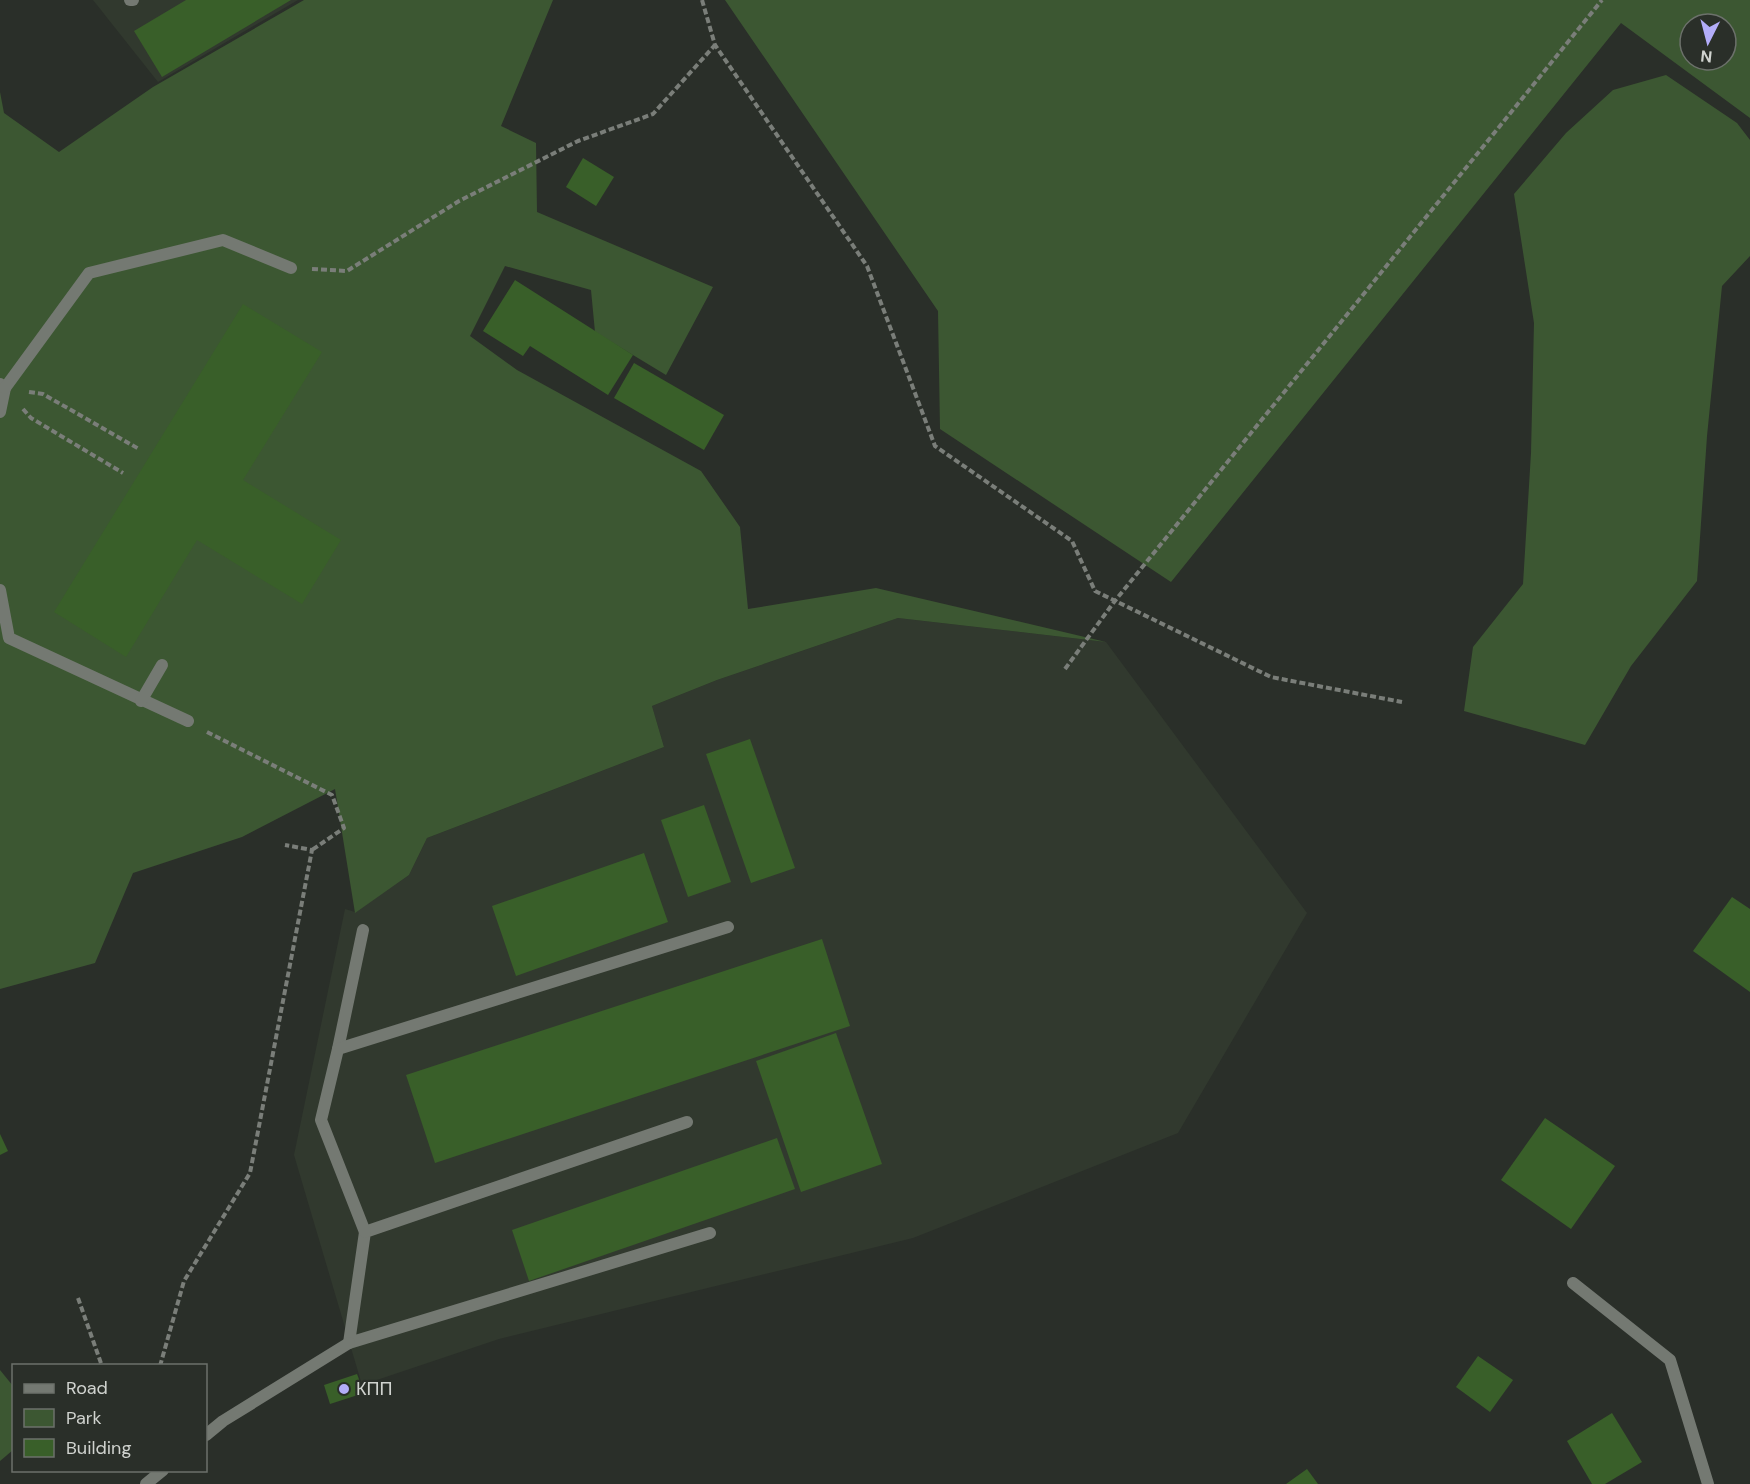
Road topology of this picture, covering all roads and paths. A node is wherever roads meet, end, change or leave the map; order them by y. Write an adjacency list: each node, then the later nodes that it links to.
1 (702, 0): 3 (path)
2 (1602, 0): 12 (path)
3 (715, 45): 4 (path); 12 (path)
4 (291, 268): 5 (street)
5 (3, 386): 7 (street)
6 (43, 394): 9 (path)
7 (0, 412)
8 (31, 418): 10 (path)
9 (139, 450)
10 (123, 473)
11 (0, 590): 15 (street)
12 (1114, 602): 14 (path); 16 (path)
13 (162, 665): 15 (street)
14 (1065, 669)
15 (141, 701): 17 (street)
16 (1402, 702)
17 (188, 722): 19 (path)
18 (285, 845): 19 (path)
19 (312, 850): 30 (path)
20 (728, 927): 22 (street)
21 (363, 930): 22 (street)
22 (338, 1049): 24 (street)
23 (687, 1122): 24 (street)
24 (365, 1232): 28 (street)
25 (710, 1233): 28 (street)
26 (1573, 1283): 34 (street)
27 (78, 1298): 29 (path)
28 (349, 1343): 31 (street)
29 (102, 1364)
30 (160, 1364)
31 (207, 1434)
32 (161, 1472): 33 (street)
33 (146, 1484)
34 (1708, 1484)

